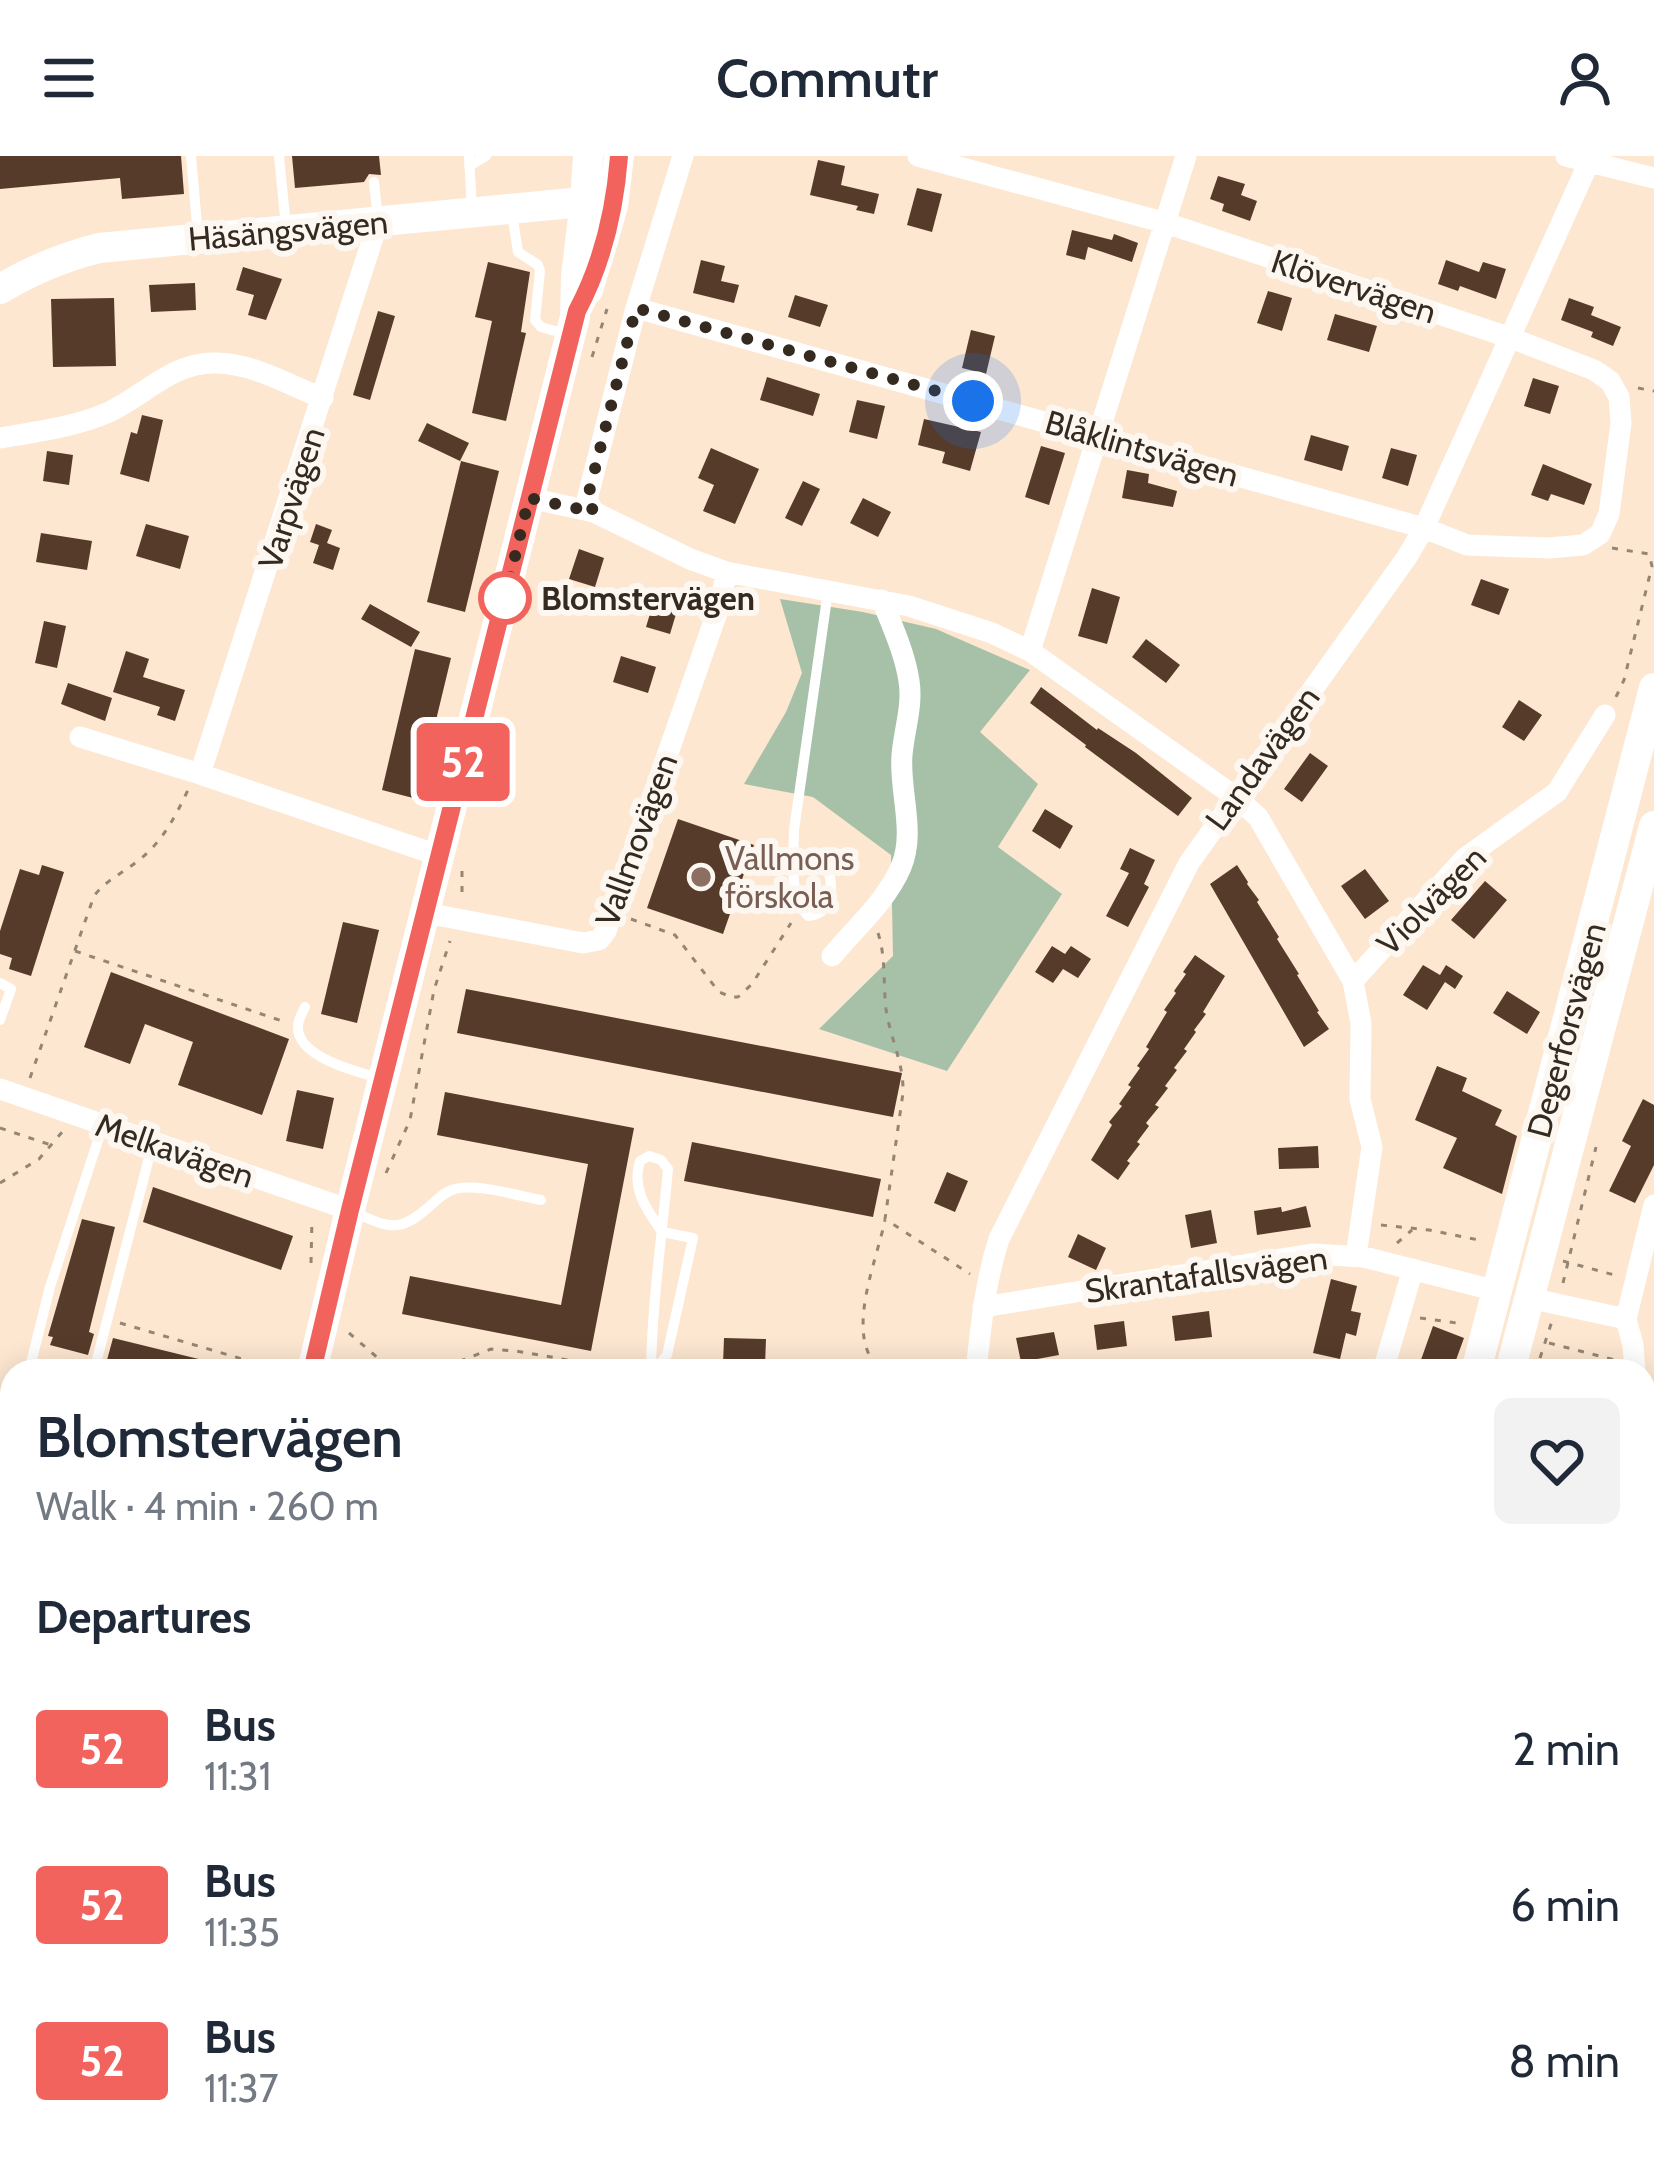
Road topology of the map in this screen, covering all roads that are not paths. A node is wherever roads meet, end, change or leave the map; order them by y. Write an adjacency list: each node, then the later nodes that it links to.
1 (191, 156): 19 (lane)
2 (279, 156): 18 (lane)
3 (486, 156): 10 (lane)
4 (588, 156): 13 (street)
5 (620, 156): 13 (street)
6 (683, 156): 21 (street)
7 (918, 156): 17 (street, Klövervägen)
8 (1186, 156): 17 (street)
9 (1584, 158): 11 (street); 23 (street, Landavägen)
10 (469, 161): 15 (lane)
11 (1654, 178)
12 (374, 182): 16 (lane)
13 (600, 200): 14 (street, Häsängsvägen); 22 (street)
14 (512, 209): 15 (street, Häsängsvägen); 22 (lane)
15 (472, 213): 16 (street, Häsängsvägen)
16 (379, 222): 18 (street, Häsängsvägen); 24 (street, Varpvägen)
17 (1166, 223): 23 (street, Klövervägen); 25 (street)
18 (286, 230): 19 (street, Häsängsvägen)
19 (198, 238): 20 (street, Häsängsvägen)
20 (0, 290)
21 (636, 308): 25 (street, Blåklintsvägen); 28 (street)
22 (574, 323): 27 (street)
23 (1511, 338): 29 (street, Landavägen); 30 (street, Klövervägen)
24 (323, 398): 26 (street); 38 (street, Varpvägen)
25 (1100, 436): 29 (street, Blåklintsvägen); 34 (street)
26 (0, 438)
27 (529, 498): 28 (street); 42 (street)
28 (594, 512): 31 (street)
29 (1424, 528): 30 (street, Blåklintsvägen); 39 (street, Landavägen)
30 (1582, 545)
31 (726, 572): 32 (street); 43 (street, Vallmovägen)
32 (828, 591): 33 (street); 41 (lane)
33 (882, 600): 34 (street); 44 (street)
34 (1030, 651): 39 (street)
35 (1654, 688): 59 (street, Degerforsvägen)
36 (1605, 715): 45 (street, Violvägen)
37 (80, 736): 38 (street)
38 (200, 774): 42 (street)
39 (1234, 796): 45 (street); 60 (street, Landavägen)
40 (1654, 826): 61 (street, Degerforsvägen)
41 (794, 855): 41 (lane)
42 (440, 856): 43 (street)
43 (426, 913): 49 (street)
44 (832, 956)
45 (1353, 981): 57 (street)
46 (0, 983): 48 (lane)
47 (304, 1007): 49 (lane)
48 (0, 1020)
49 (396, 1076): 55 (street)
50 (0, 1089): 51 (street, Melkavägen)
51 (103, 1125): 52 (street, Melkavägen); 63 (lane)
52 (152, 1142): 55 (street, Melkavägen); 64 (lane)
53 (542, 1200): 55 (lane)
54 (1654, 1207): 62 (street)
55 (350, 1210): 65 (street)
56 (662, 1232): 56 (lane); 66 (lane); 67 (lane)
57 (1356, 1256): 58 (street, Skrantafallsvägen); 60 (street, Skrantafallsvägen)
58 (1413, 1269): 59 (street, Skrantafallsvägen); 69 (street)
59 (1497, 1291): 61 (street); 70 (street, Degerforsvägen)
60 (985, 1296): 68 (street, Landavägen)
61 (1529, 1298): 62 (street); 71 (street, Degerforsvägen)
62 (1626, 1319): 72 (street)
63 (32, 1359)
64 (97, 1359)
65 (315, 1359)
66 (653, 1359)
67 (663, 1359)
68 (977, 1359)
69 (1387, 1359)
70 (1479, 1359)
71 (1513, 1359)
72 (1635, 1359)

